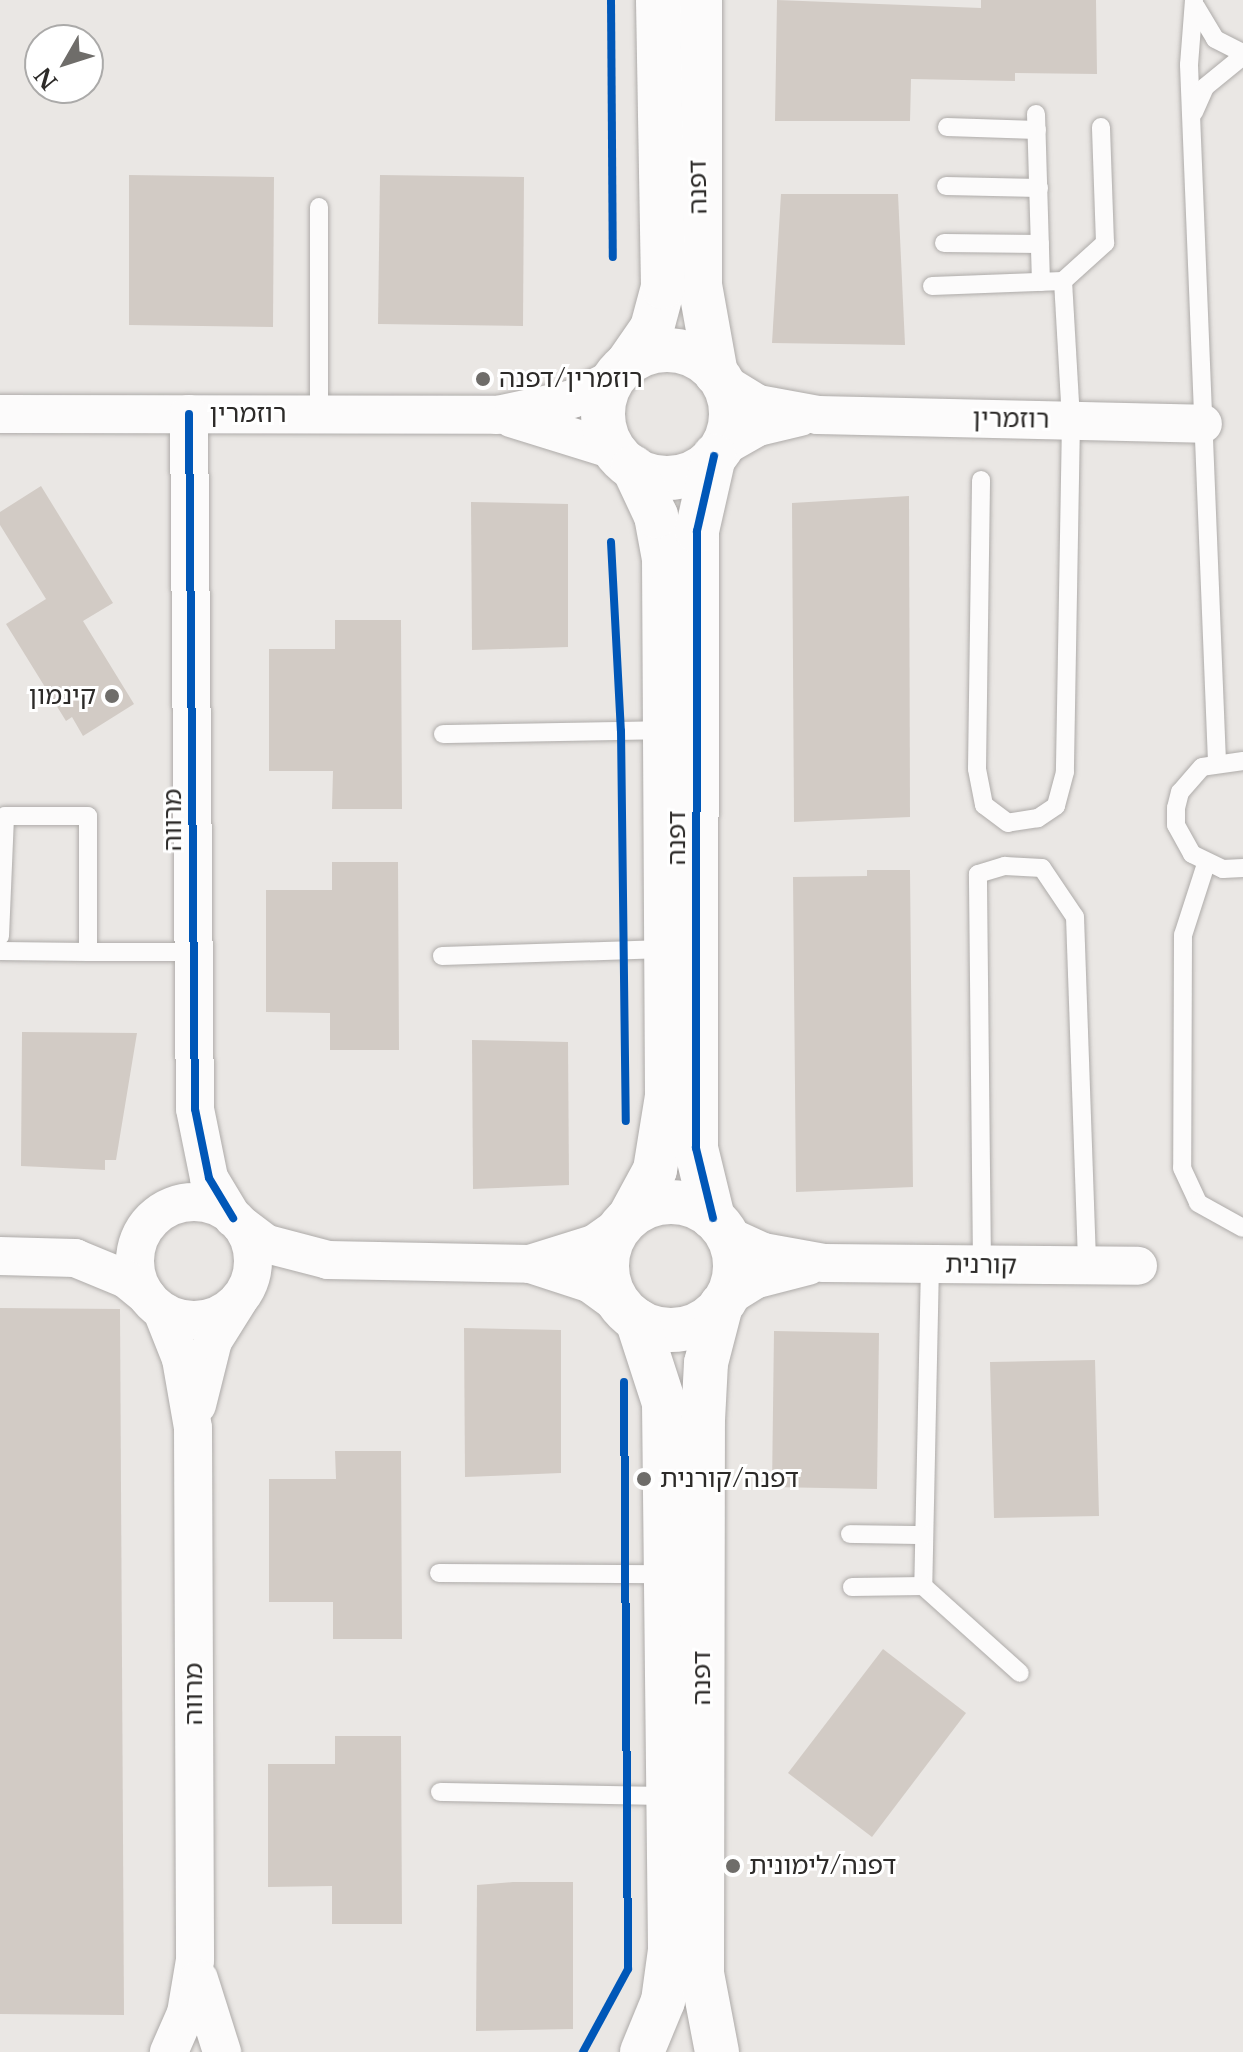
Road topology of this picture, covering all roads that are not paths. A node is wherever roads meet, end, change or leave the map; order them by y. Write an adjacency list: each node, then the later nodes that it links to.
1 (658, 0): 16 (street, דפנה)
2 (700, 0): 17 (street, דפנה)
3 (1195, 0): 4 (lane); 5 (lane)
4 (1243, 54): 5 (lane)
5 (1191, 118): 24 (lane)
6 (947, 127): 9 (lane)
7 (1101, 127): 13 (lane)
8 (946, 186): 9 (lane)
9 (1039, 188): 12 (lane)
10 (319, 207): 20 (lane)
11 (944, 243): 12 (lane)
12 (1040, 244): 14 (lane)
13 (1063, 281): 14 (lane); 23 (lane)
14 (1041, 282): 15 (lane)
15 (932, 286)
16 (620, 372): 17 (street); 21 (street, רוזמרין); 26 (street)
17 (719, 378): 22 (street, רוזמרין); 25 (street)
18 (0, 414): 19 (street, רוזמרין)
19 (189, 414): 20 (street, רוזמרין); 38 (street, מרווה)
20 (319, 415): 21 (street, רוזמרין)
21 (497, 415): 26 (street, רוזמרין)
22 (818, 415): 23 (street, רוזמרין); 25 (street, רוזמרין)
23 (1071, 421): 24 (street, רוזמרין); 27 (lane)
24 (1203, 424): 30 (lane)
25 (718, 452): 26 (street); 44 (street, דפנה)
26 (624, 458): 28 (street, דפנה)
27 (981, 480)
28 (665, 730): 29 (lane); 35 (street, דפנה)
29 (443, 734)
30 (1217, 761): 31 (lane); 32 (lane)
31 (1243, 761)
32 (1206, 864): 33 (lane); 45 (lane)
33 (1243, 868)
34 (0, 936): 37 (lane)
35 (665, 949): 39 (lane); 42 (street, דפנה)
36 (0, 951): 37 (lane)
37 (88, 952): 38 (lane)
38 (193, 952): 40 (street, מרווה)
39 (442, 956)
40 (195, 1109): 41 (street, מרווה); 43 (street, מרווה)
41 (158, 1215): 43 (street); 47 (street); 57 (street)
42 (627, 1220): 44 (street); 50 (street); 58 (street)
43 (236, 1221): 48 (street); 55 (street)
44 (719, 1226): 49 (street, קורנית); 56 (street)
45 (1243, 1228)
46 (0, 1256): 47 (street)
47 (66, 1256): 57 (street)
48 (328, 1260): 50 (street); 55 (street)
49 (824, 1263): 51 (street, קורנית); 56 (street, קורנית)
50 (530, 1264): 58 (street)
51 (930, 1264): 52 (street, קורנית); 61 (lane)
52 (982, 1265): 53 (street, קורנית); 53 (lane)
53 (1087, 1266): 54 (street, קורנית)
54 (1138, 1266)
55 (241, 1297): 57 (street); 59 (street, מרווה)
56 (724, 1302): 58 (street); 73 (street, דפנה)
57 (154, 1303): 59 (street, מרווה)
58 (629, 1313): 63 (street, דפנה)
59 (193, 1428): 69 (street, מרווה)
60 (850, 1534): 61 (lane)
61 (924, 1535): 64 (lane)
62 (439, 1573): 63 (lane)
63 (666, 1574): 68 (street, דפנה)
64 (923, 1586): 65 (lane); 66 (lane)
65 (852, 1587)
66 (1020, 1673)
67 (440, 1792): 68 (lane)
68 (668, 1796): 72 (street, דפנה)
69 (195, 1960): 70 (street, מרווה); 71 (street, מרווה)
70 (169, 2052)
71 (222, 2052)
72 (642, 2052)
73 (717, 2052)

